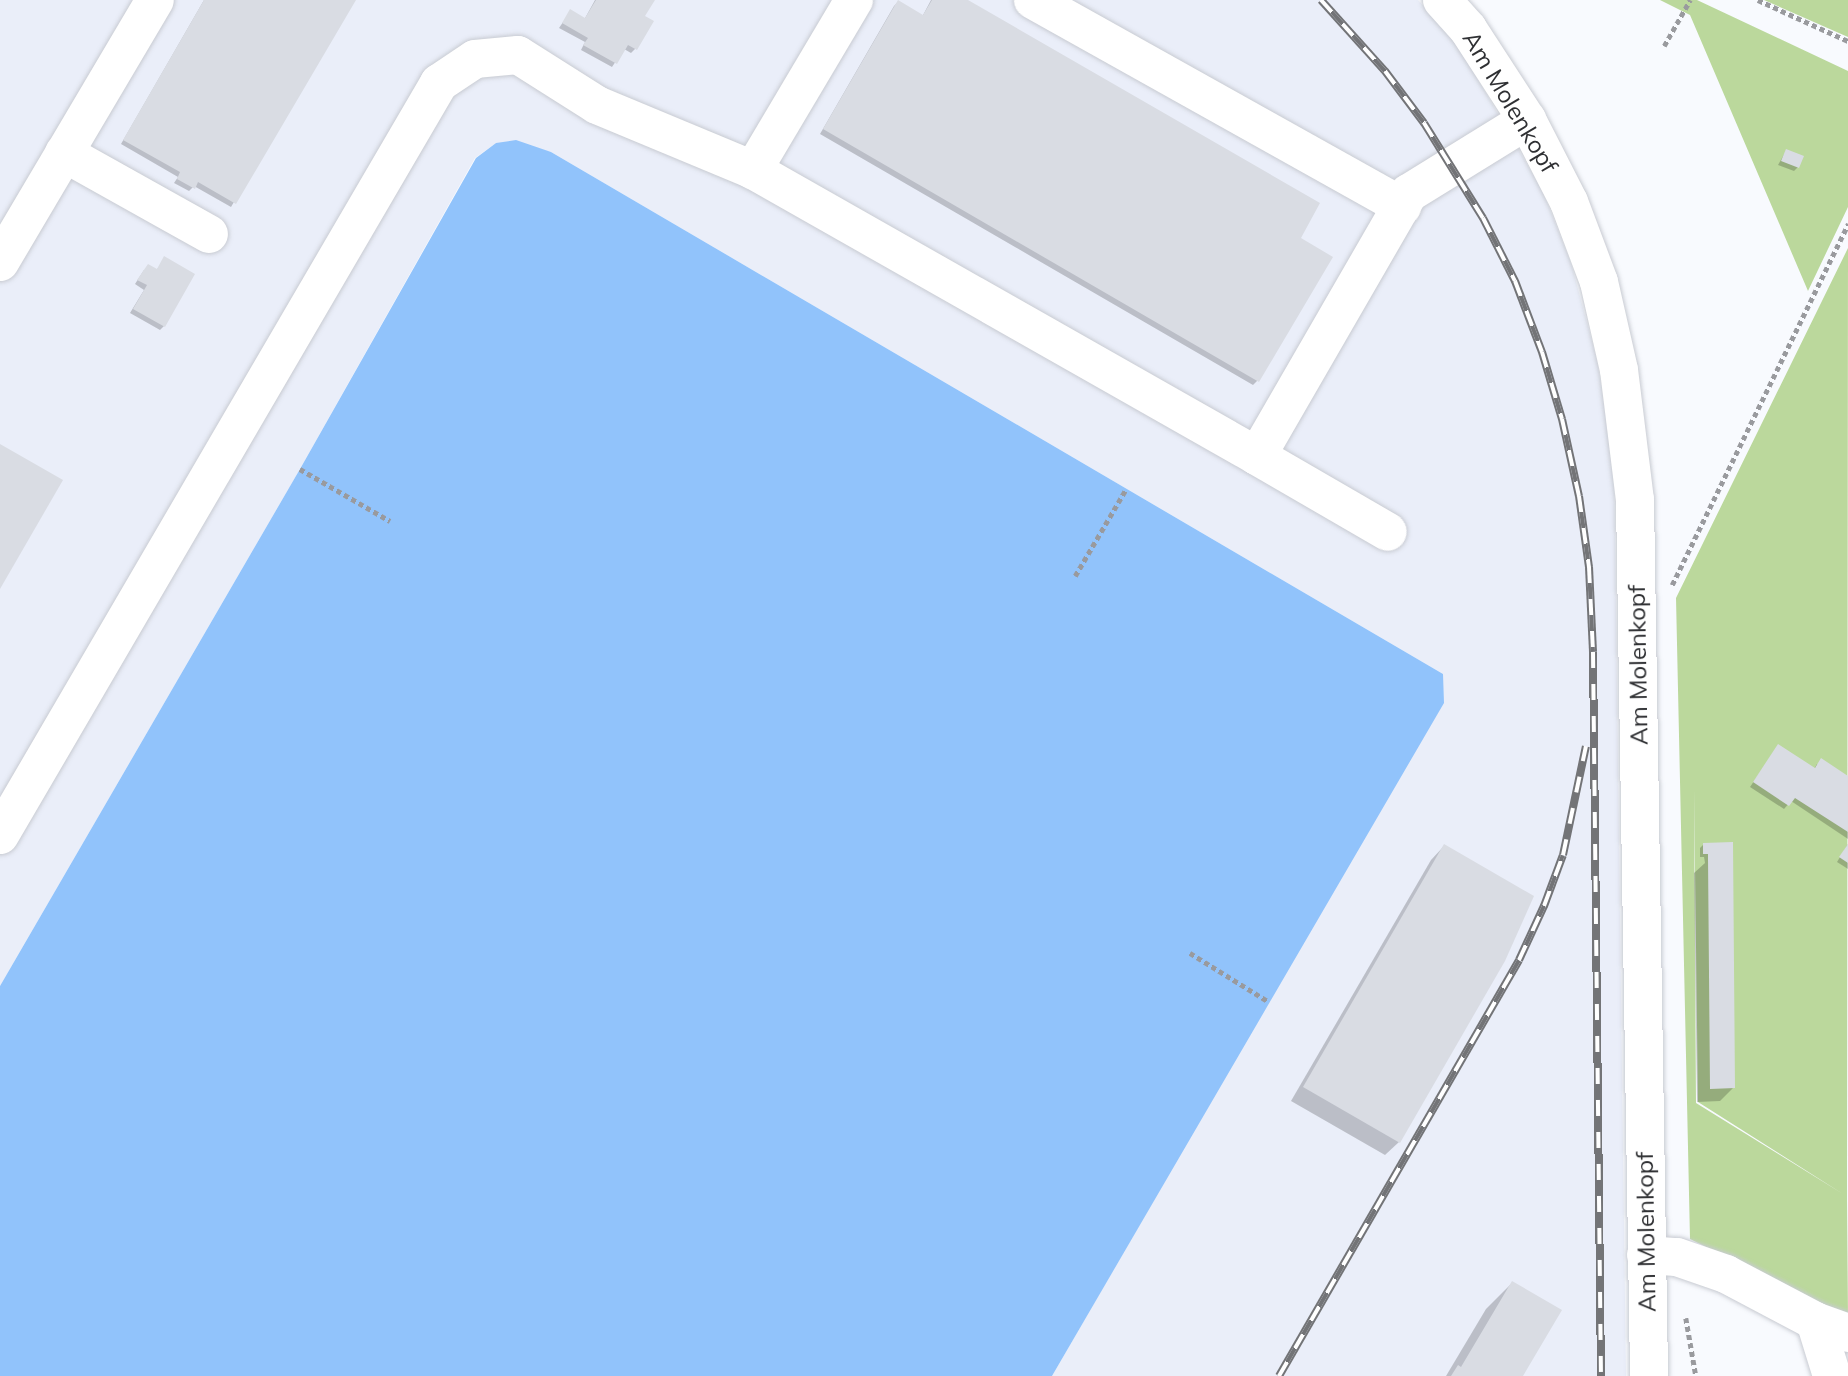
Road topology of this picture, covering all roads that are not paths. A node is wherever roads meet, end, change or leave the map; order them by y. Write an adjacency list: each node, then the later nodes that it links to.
1 (854, 0): 7 (street)
2 (1033, 0): 8 (street)
3 (1442, 0): 5 (street, Am Molenkopf)
4 (141, 5): 6 (street)
5 (1527, 120): 8 (street); 14 (street, Am Molenkopf)
6 (64, 153): 9 (street); 10 (street)
7 (753, 170): 11 (street); 13 (street)
8 (1402, 206): 11 (street)
9 (209, 234)
10 (0, 261)
11 (1257, 456): 12 (street)
12 (1388, 532)
13 (0, 835)
14 (1646, 1255): 15 (street); 16 (street, Am Molenkopf)
15 (1831, 1327): 17 (street)
16 (1649, 1376)
17 (1832, 1376)

